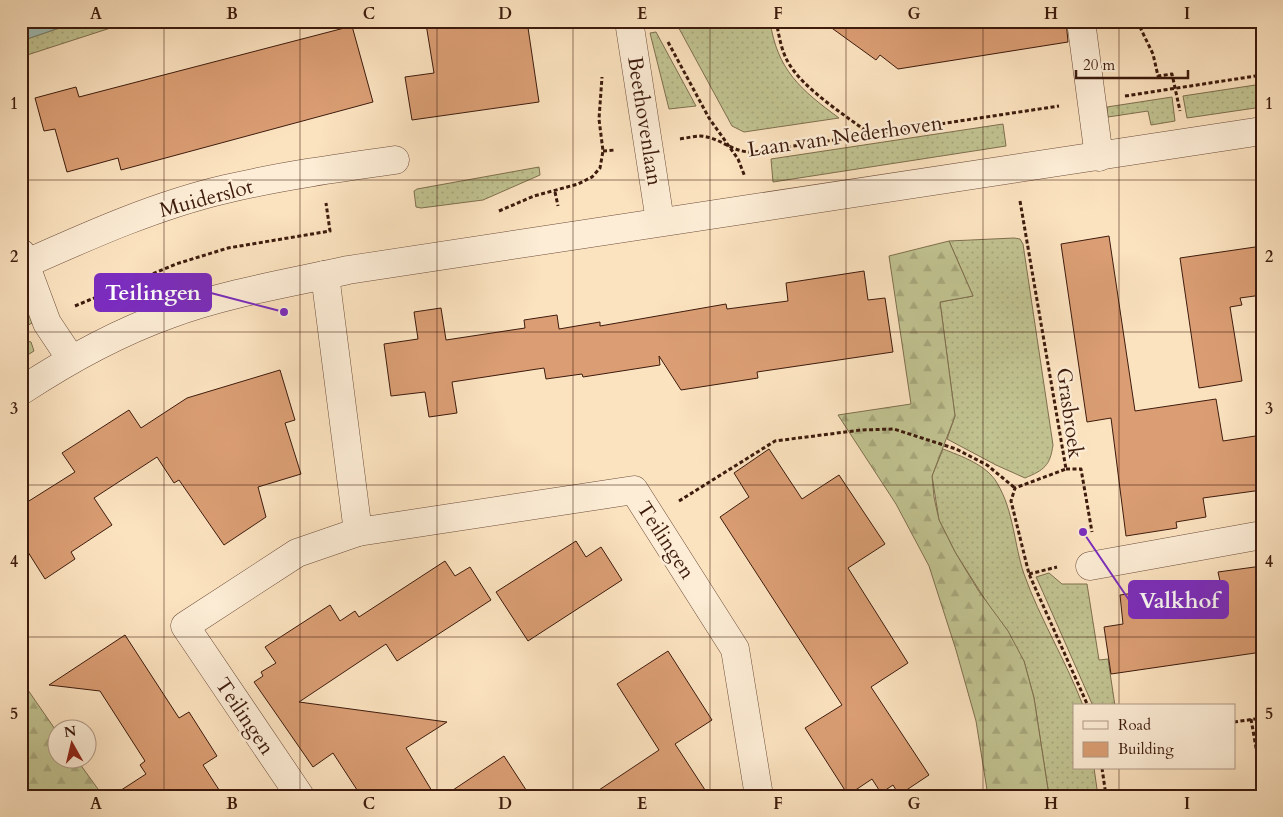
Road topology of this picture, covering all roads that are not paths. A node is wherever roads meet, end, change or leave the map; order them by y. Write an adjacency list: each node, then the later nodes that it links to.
1 (630, 21): 6 (street, Beethovenlaan)
2 (1082, 21): 4 (street)
3 (1262, 131): 4 (street)
4 (1100, 156): 6 (street)
5 (395, 160): 7 (street, Muiderslot)
6 (660, 221): 8 (street)
7 (23, 258): 9 (street, Muiderslot)
8 (325, 275): 9 (street); 11 (street)
9 (71, 359): 10 (street)
10 (21, 391)
11 (358, 532): 14 (street, Teilingen); 15 (street, Teilingen)
12 (1262, 535): 13 (street)
13 (1094, 565)
14 (300, 796)
15 (759, 796)

